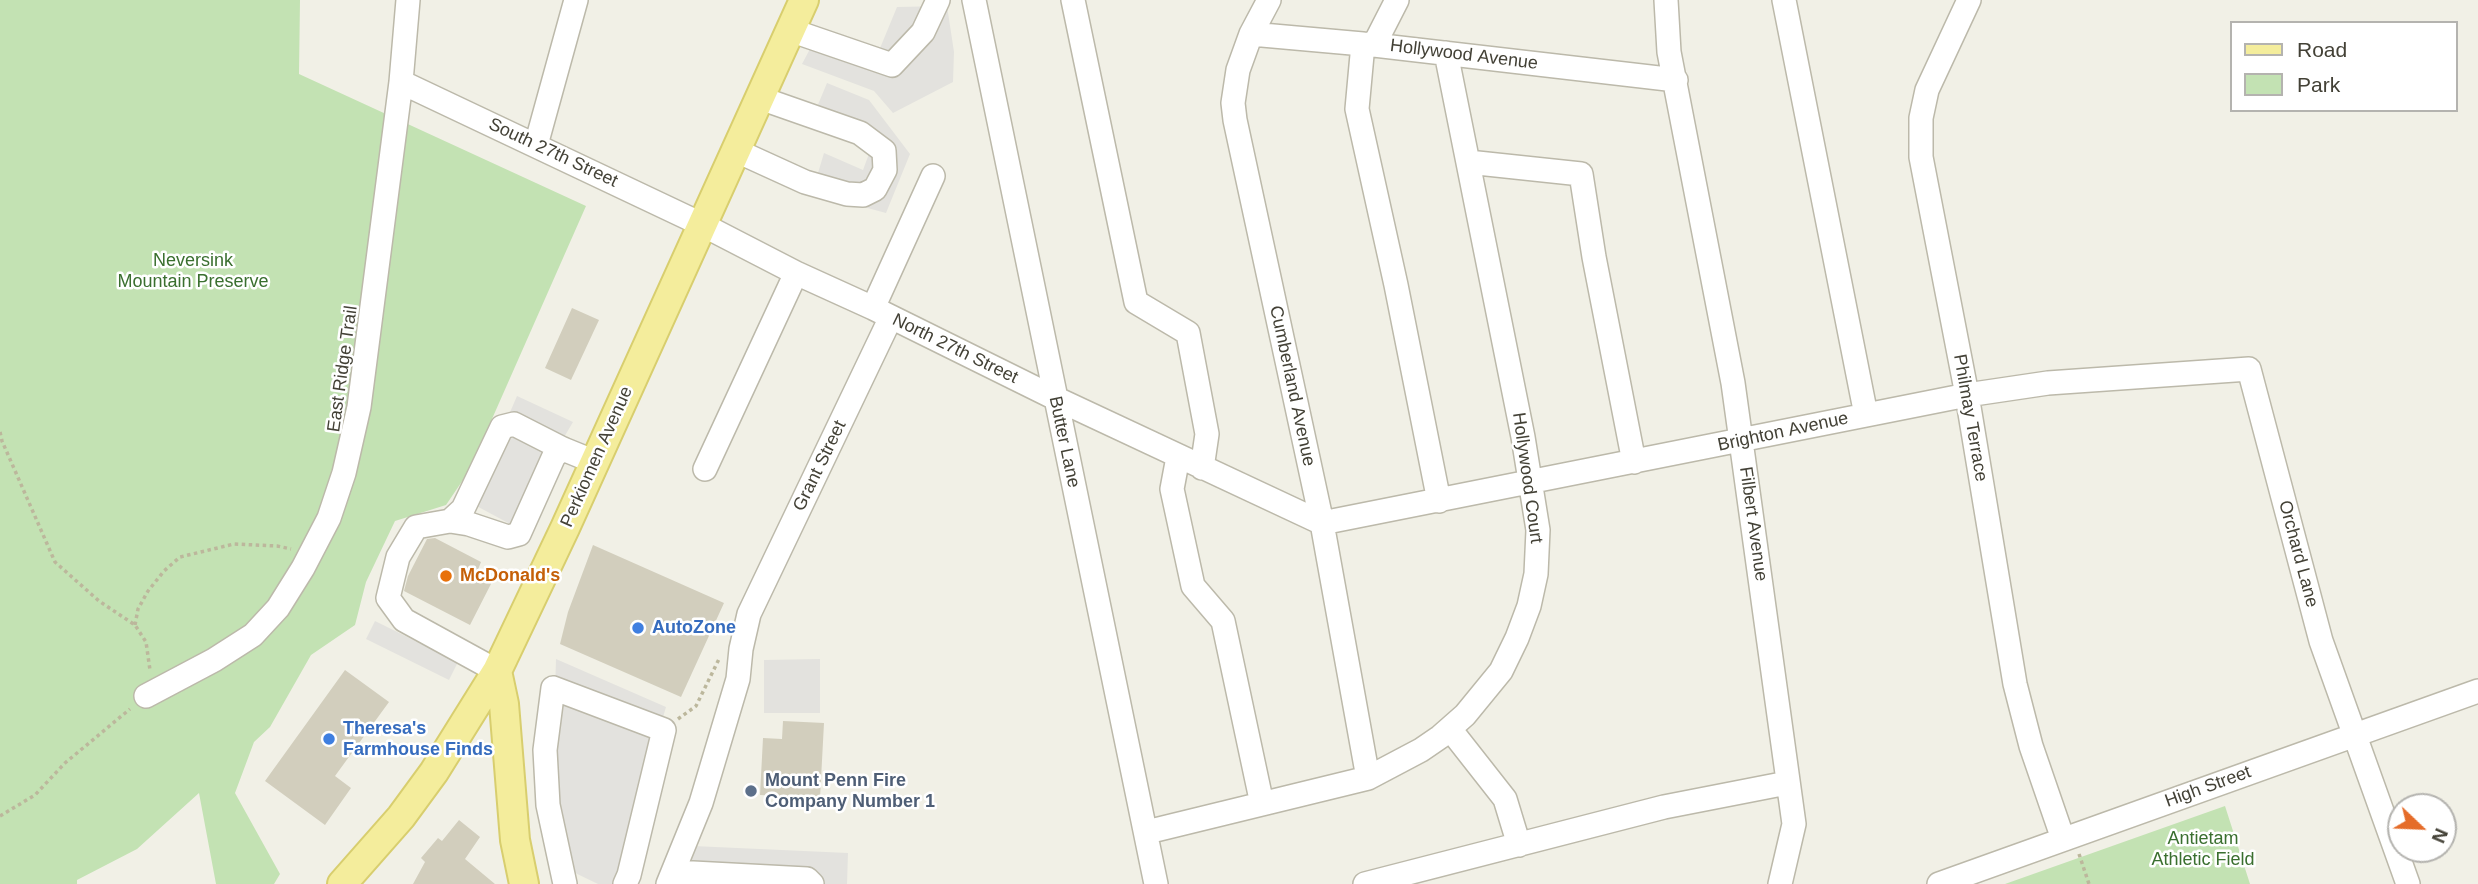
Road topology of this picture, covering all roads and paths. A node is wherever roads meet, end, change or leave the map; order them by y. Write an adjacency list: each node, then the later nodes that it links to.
1 (408, 0): 17 (street)
2 (576, 0): 19 (street)
3 (804, 0): 12 (main road, Perkiomen Avenue)
4 (938, 0): 12 (street)
5 (974, 0): 28 (street, Butter Lane)
6 (1073, 0): 36 (street)
7 (1269, 0): 13 (street, Cumberland Avenue)
8 (1397, 0): 14 (street)
9 (1665, 0): 16 (street, Filbert Avenue)
10 (1784, 0): 29 (street)
11 (1969, 0): 27 (street, Philmay Terrace)
12 (790, 30): 18 (main road, Perkiomen Avenue)
13 (1251, 34): 14 (street, Hollywood Avenue); 41 (street, Cumberland Avenue)
14 (1368, 44): 15 (street, Hollywood Avenue); 39 (street)
15 (1446, 53): 16 (street, Hollywood Avenue); 21 (street, Hollywood Court)
16 (1676, 80): 31 (street, Filbert Avenue)
17 (401, 82): 19 (street, South 27th Street); 47 (street)
18 (760, 98): 20 (main road, Perkiomen Avenue); 20 (street)
19 (536, 145): 23 (street, South 27th Street)
20 (737, 151): 23 (main road, Perkiomen Avenue)
21 (1468, 162): 35 (street); 38 (street, Hollywood Court)
22 (933, 176): 25 (street, Grant Street)
23 (704, 225): 24 (street, North 27th Street); 34 (main road, Perkiomen Avenue)
24 (796, 273): 25 (street, North 27th Street); 37 (street)
25 (882, 312): 28 (street, North 27th Street); 58 (street, Grant Street)
26 (2249, 369): 27 (street, Brighton Avenue); 50 (street, Orchard Lane)
27 (1967, 395): 29 (street, Brighton Avenue); 56 (street, Philmay Terrace)
28 (1055, 398): 33 (street, North 27th Street); 55 (street, Butter Lane)
29 (1866, 415): 31 (street, Brighton Avenue)
30 (0, 432): 43 (path)
31 (1742, 441): 35 (street, Brighton Avenue); 52 (street, Filbert Avenue)
32 (563, 449): 34 (street); 40 (street); 40 (street)
33 (1178, 457): 36 (street, North 27th Street); 53 (street)
34 (595, 462): 45 (main road, Perkiomen Avenue)
35 (1634, 462): 38 (street, Brighton Avenue)
36 (1202, 468): 41 (street, North 27th Street)
37 (705, 469)
38 (1530, 483): 39 (street, Brighton Avenue); 49 (street, Hollywood Court)
39 (1439, 501): 41 (street, Brighton Avenue)
40 (450, 521): 45 (street)
41 (1322, 523): 51 (street, Cumberland Avenue)
42 (298, 551): 43 (path)
43 (135, 625): 47 (path)
44 (717, 658): 48 (path)
45 (497, 671): 59 (main road, Perkiomen Avenue); 60 (main road)
46 (2478, 691): 50 (street, High Street)
47 (146, 696): 54 (path)
48 (696, 706)
49 (1450, 729): 51 (street, Hollywood Court); 57 (street)
50 (2355, 735): 56 (street, High Street); 69 (street, Orchard Lane)
51 (1368, 778): 53 (street, Hollywood Court)
52 (1787, 783): 57 (street); 66 (street, Filbert Avenue)
53 (1262, 804): 55 (street, Hollywood Court)
54 (0, 816)
55 (1147, 832): 64 (street, Butter Lane)
56 (2070, 844): 67 (street, High Street); 68 (path)
57 (1519, 845): 65 (street)
58 (671, 878): 63 (street)
59 (342, 884)
60 (524, 884)
61 (565, 884): 62 (street)
62 (625, 884)
63 (812, 884)
64 (1156, 884)
65 (1365, 884)
66 (1780, 884)
67 (1939, 884)
68 (2089, 884)
69 (2407, 884)

